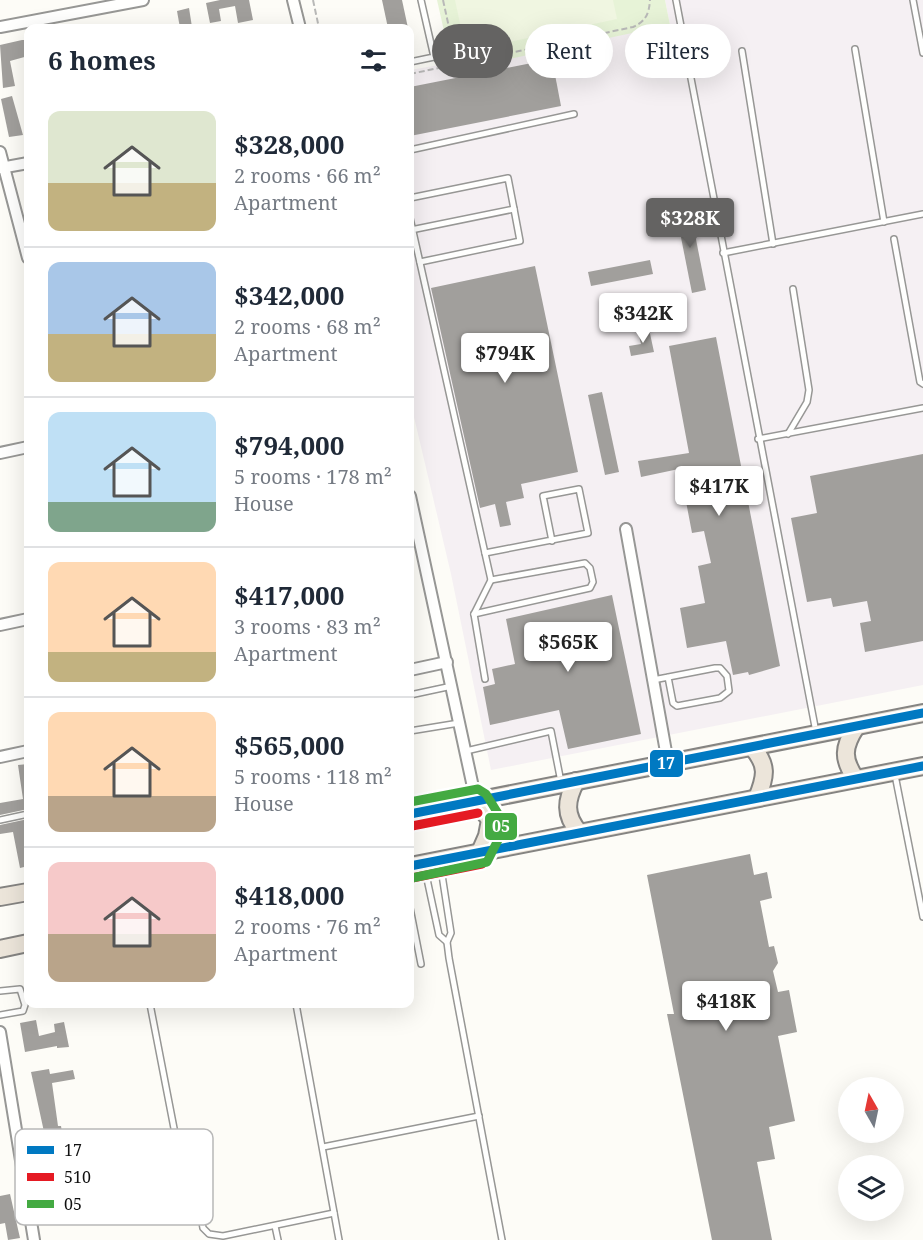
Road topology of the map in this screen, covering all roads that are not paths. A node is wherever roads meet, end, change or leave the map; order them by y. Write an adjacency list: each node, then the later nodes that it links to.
1 (143, 0): 7 (street)
2 (293, 0): 6 (street)
3 (421, 0): 11 (lane)
4 (676, 0): 26 (lane)
5 (913, 0): 10 (lane)
6 (299, 24)
7 (0, 27)
8 (855, 49): 20 (lane)
9 (742, 51): 25 (lane)
10 (923, 53)
11 (414, 61)
12 (574, 114): 13 (lane)
13 (414, 149)
14 (0, 152): 16 (street)
15 (24, 164): 16 (street)
16 (2, 168): 24 (street)
17 (414, 197): 18 (lane)
18 (514, 209): 21 (lane); 27 (lane)
19 (923, 214): 20 (lane)
20 (884, 222): 25 (lane)
21 (414, 229)
22 (894, 239): 29 (lane)
23 (414, 241): 27 (lane)
24 (24, 244)
25 (772, 244): 26 (lane)
26 (723, 253): 32 (lane)
27 (420, 262): 38 (lane)
28 (793, 289): 31 (lane)
29 (923, 384)
30 (923, 408): 31 (lane)
31 (788, 434): 32 (lane)
32 (758, 439): 54 (lane)
33 (24, 448): 34 (street)
34 (0, 453)
35 (626, 529): 47 (street)
36 (414, 538): 43 (street)
37 (552, 541): 37 (lane); 38 (lane)
38 (485, 553): 39 (lane)
39 (491, 580): 40 (lane); 40 (lane)
40 (474, 614): 46 (lane)
41 (24, 620): 42 (street)
42 (0, 625)
43 (447, 662): 44 (street); 48 (street)
44 (414, 669)
45 (668, 677): 45 (lane); 47 (lane)
46 (485, 679)
47 (653, 680): 59 (street)
48 (452, 686): 49 (lane); 51 (street)
49 (414, 694)
50 (923, 713): 52 (highway)
51 (459, 723): 53 (lane); 56 (street)
52 (856, 727): 54 (highway); 62 (highway)
53 (414, 730)
54 (817, 734): 55 (highway)
55 (752, 747): 59 (highway); 64 (highway)
56 (465, 751): 63 (lane); 65 (street)
57 (24, 752): 58 (street)
58 (0, 757)
59 (668, 763): 63 (highway)
60 (923, 766): 61 (highway)
61 (894, 772): 62 (highway); 74 (lane)
62 (856, 779): 64 (highway)
63 (569, 782): 65 (highway); 69 (highway)
64 (757, 798): 69 (highway)
65 (476, 801): 66 (highway); 70 (highway)
66 (414, 813)
67 (24, 815): 68 (lane)
68 (0, 820)
69 (579, 832): 70 (highway)
70 (480, 852): 71 (highway)
71 (425, 863): 76 (lane); 76 (lane)
72 (24, 893): 73 (highway)
73 (0, 897)
74 (923, 917)
75 (414, 928): 79 (lane)
76 (447, 942): 87 (lane)
77 (24, 944): 78 (highway)
78 (0, 949)
79 (421, 964)
80 (0, 991): 81 (lane)
81 (24, 1002)
82 (24, 1007): 85 (lane)
83 (151, 1008): 89 (lane)
84 (297, 1008): 90 (lane)
85 (0, 1015)
86 (0, 1032): 88 (street)
87 (478, 1116): 90 (lane); 98 (lane)
88 (16, 1129)
89 (173, 1129)
90 (323, 1147): 91 (lane)
91 (334, 1213): 94 (lane); 97 (lane)
92 (32, 1225): 95 (street)
93 (202, 1225): 94 (lane)
94 (275, 1226): 96 (lane)
95 (34, 1240)
96 (278, 1240)
97 (337, 1240)
98 (502, 1240)

